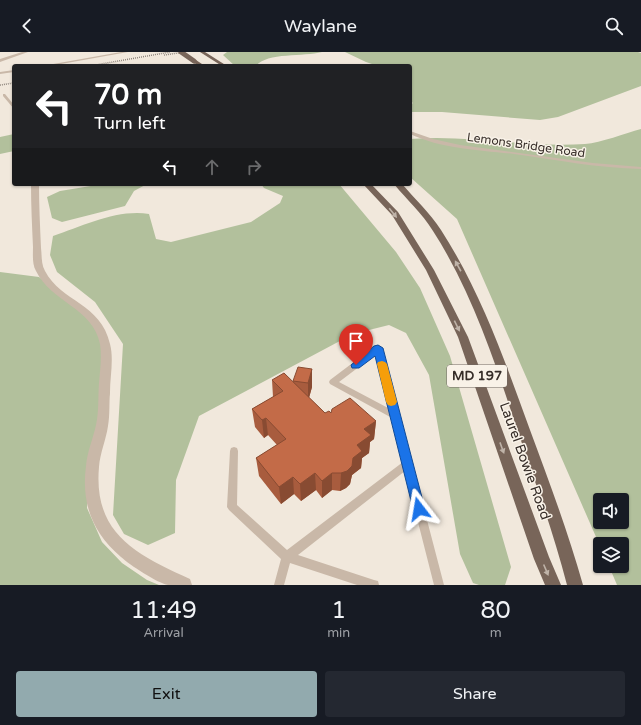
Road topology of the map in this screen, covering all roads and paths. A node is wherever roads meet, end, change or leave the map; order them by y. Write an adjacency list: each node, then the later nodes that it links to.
1 (26, 52): 5 (street)
2 (126, 52): 6 (lane)
3 (181, 52): 7 (main road, bridge)
4 (202, 52): 8 (main road)
5 (0, 61)
6 (55, 64)
7 (199, 64)
8 (222, 64)
9 (12, 71): 10 (lane)
10 (0, 73)
11 (4, 95): 12 (lane)
12 (12, 105)
13 (412, 133): 14 (lane, Lemons Bridge Road)
14 (641, 168)
15 (35, 186): 22 (street)
16 (369, 186): 26 (main road, Laurel Bowie Road / MD 197, one-way to 26)
17 (400, 186): 27 (main road, Laurel Bowie Road / MD 197, one-way to 17)
18 (395, 416): 18 (lane); 20 (lane)
19 (234, 451): 21 (lane)
20 (407, 464): 21 (lane); 25 (lane)
21 (287, 557): 23 (lane); 24 (lane)
22 (184, 585)
23 (279, 585)
24 (374, 585)
25 (439, 585)
26 (553, 585)
27 (575, 585)

